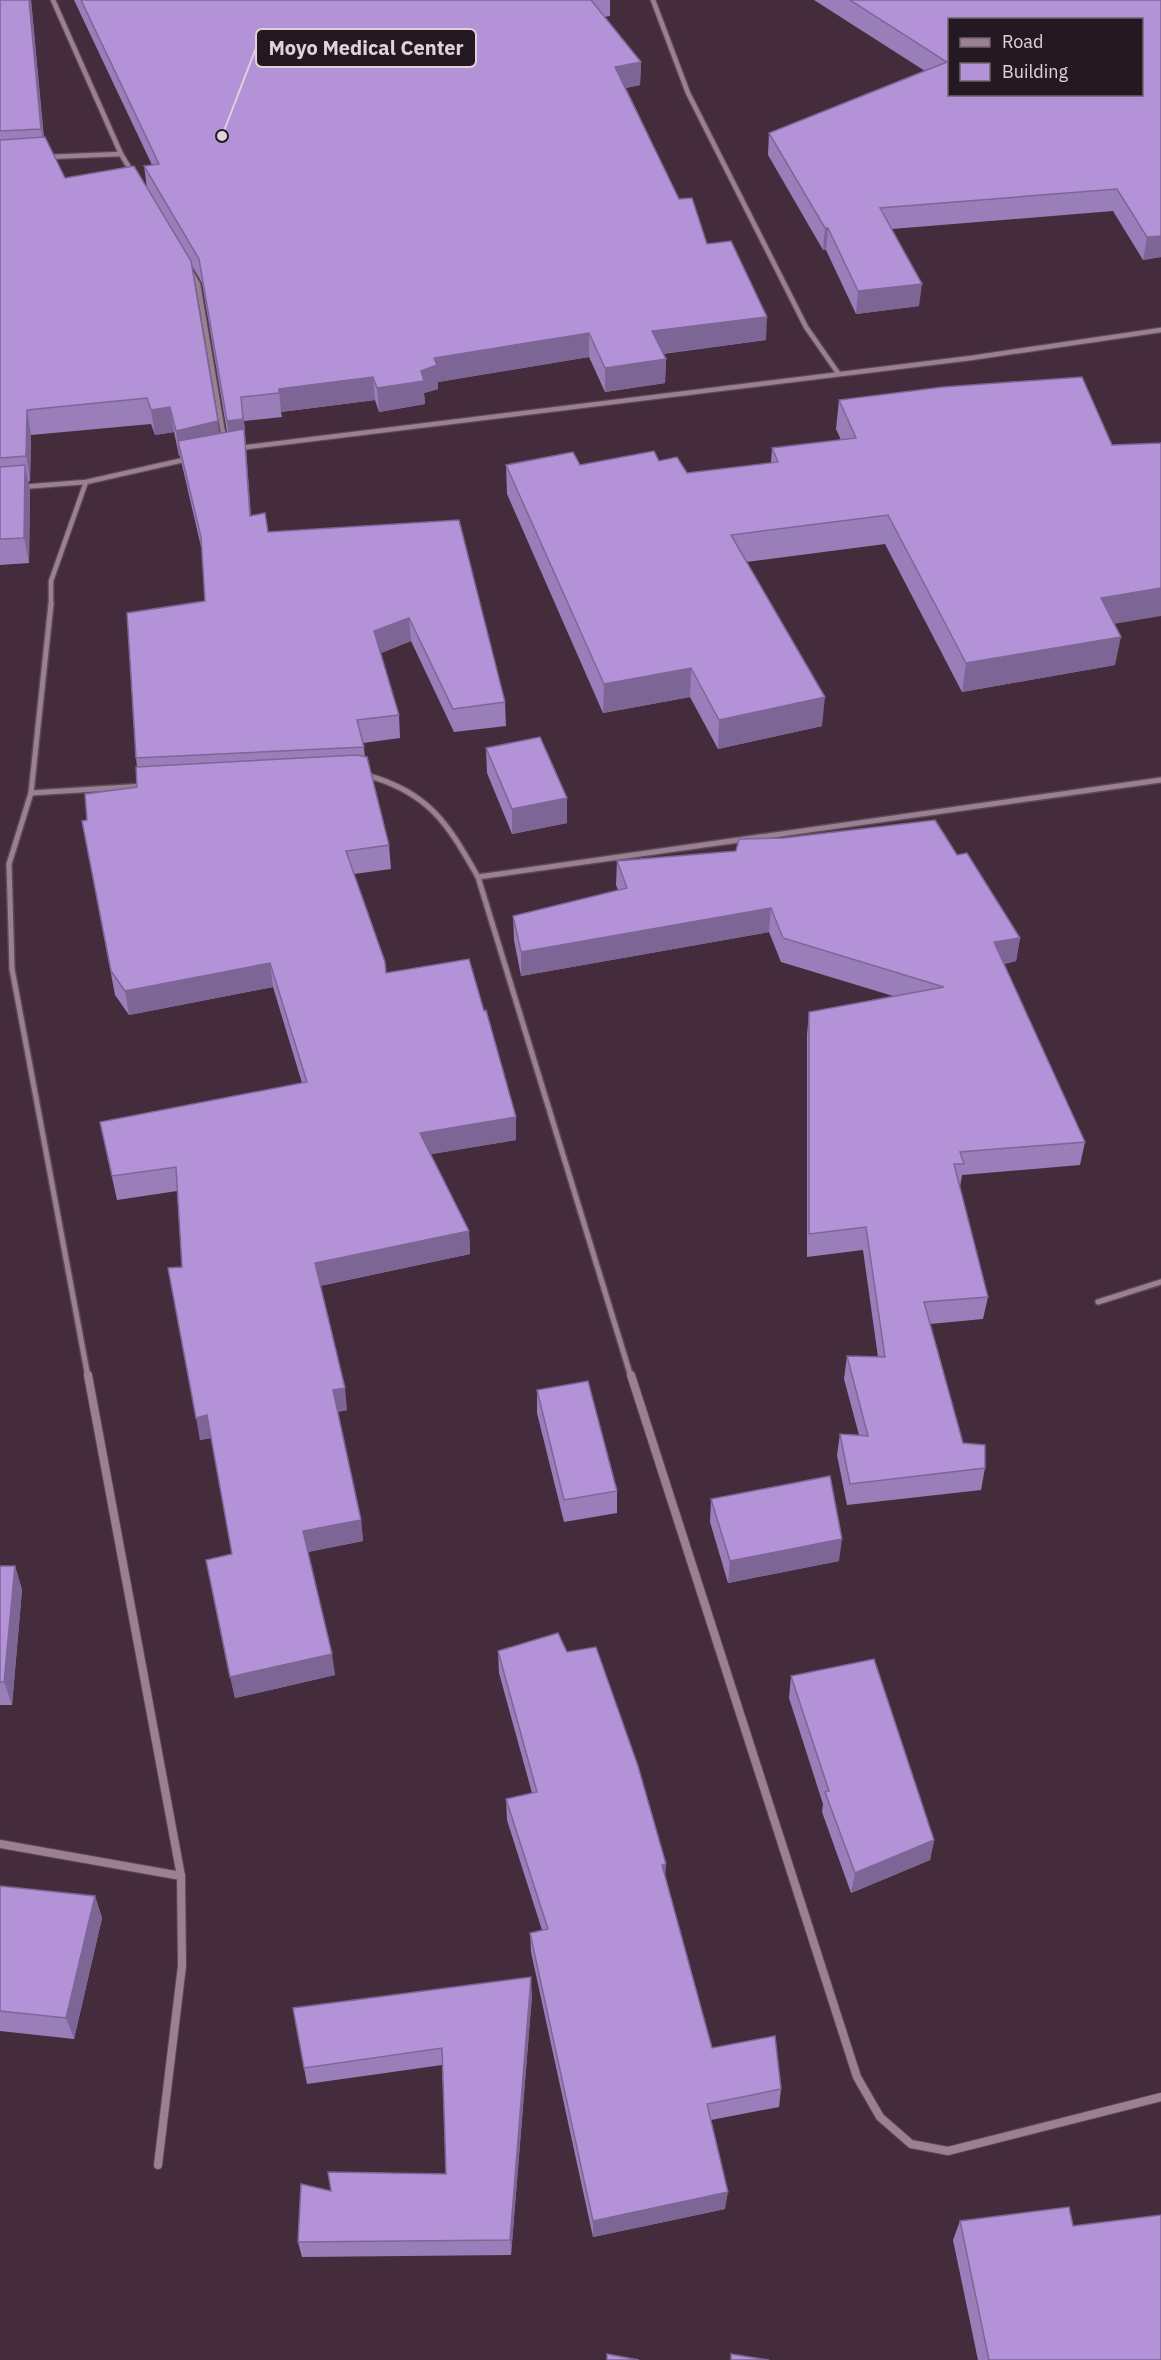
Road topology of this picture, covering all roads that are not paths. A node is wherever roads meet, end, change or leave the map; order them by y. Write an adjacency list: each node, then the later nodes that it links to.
1 (53, 0): 3 (street)
2 (652, 0): 8 (street)
3 (121, 153): 4 (street); 5 (street)
4 (44, 158)
5 (139, 184)
6 (186, 264): 10 (street)
7 (1161, 330): 8 (street)
8 (838, 373): 9 (street)
9 (238, 448)
10 (226, 450)
11 (191, 458): 12 (street)
12 (86, 482): 13 (street); 17 (street)
13 (11, 487)
14 (358, 774): 18 (street)
15 (1161, 780): 18 (street)
16 (148, 786): 17 (street)
17 (31, 793): 22 (street)
18 (478, 877): 23 (street)
19 (1161, 1282): 20 (street)
20 (1098, 1302)
21 (0, 1844): 22 (street)
22 (181, 1876): 24 (street)
23 (1161, 2097)
24 (158, 2165)

